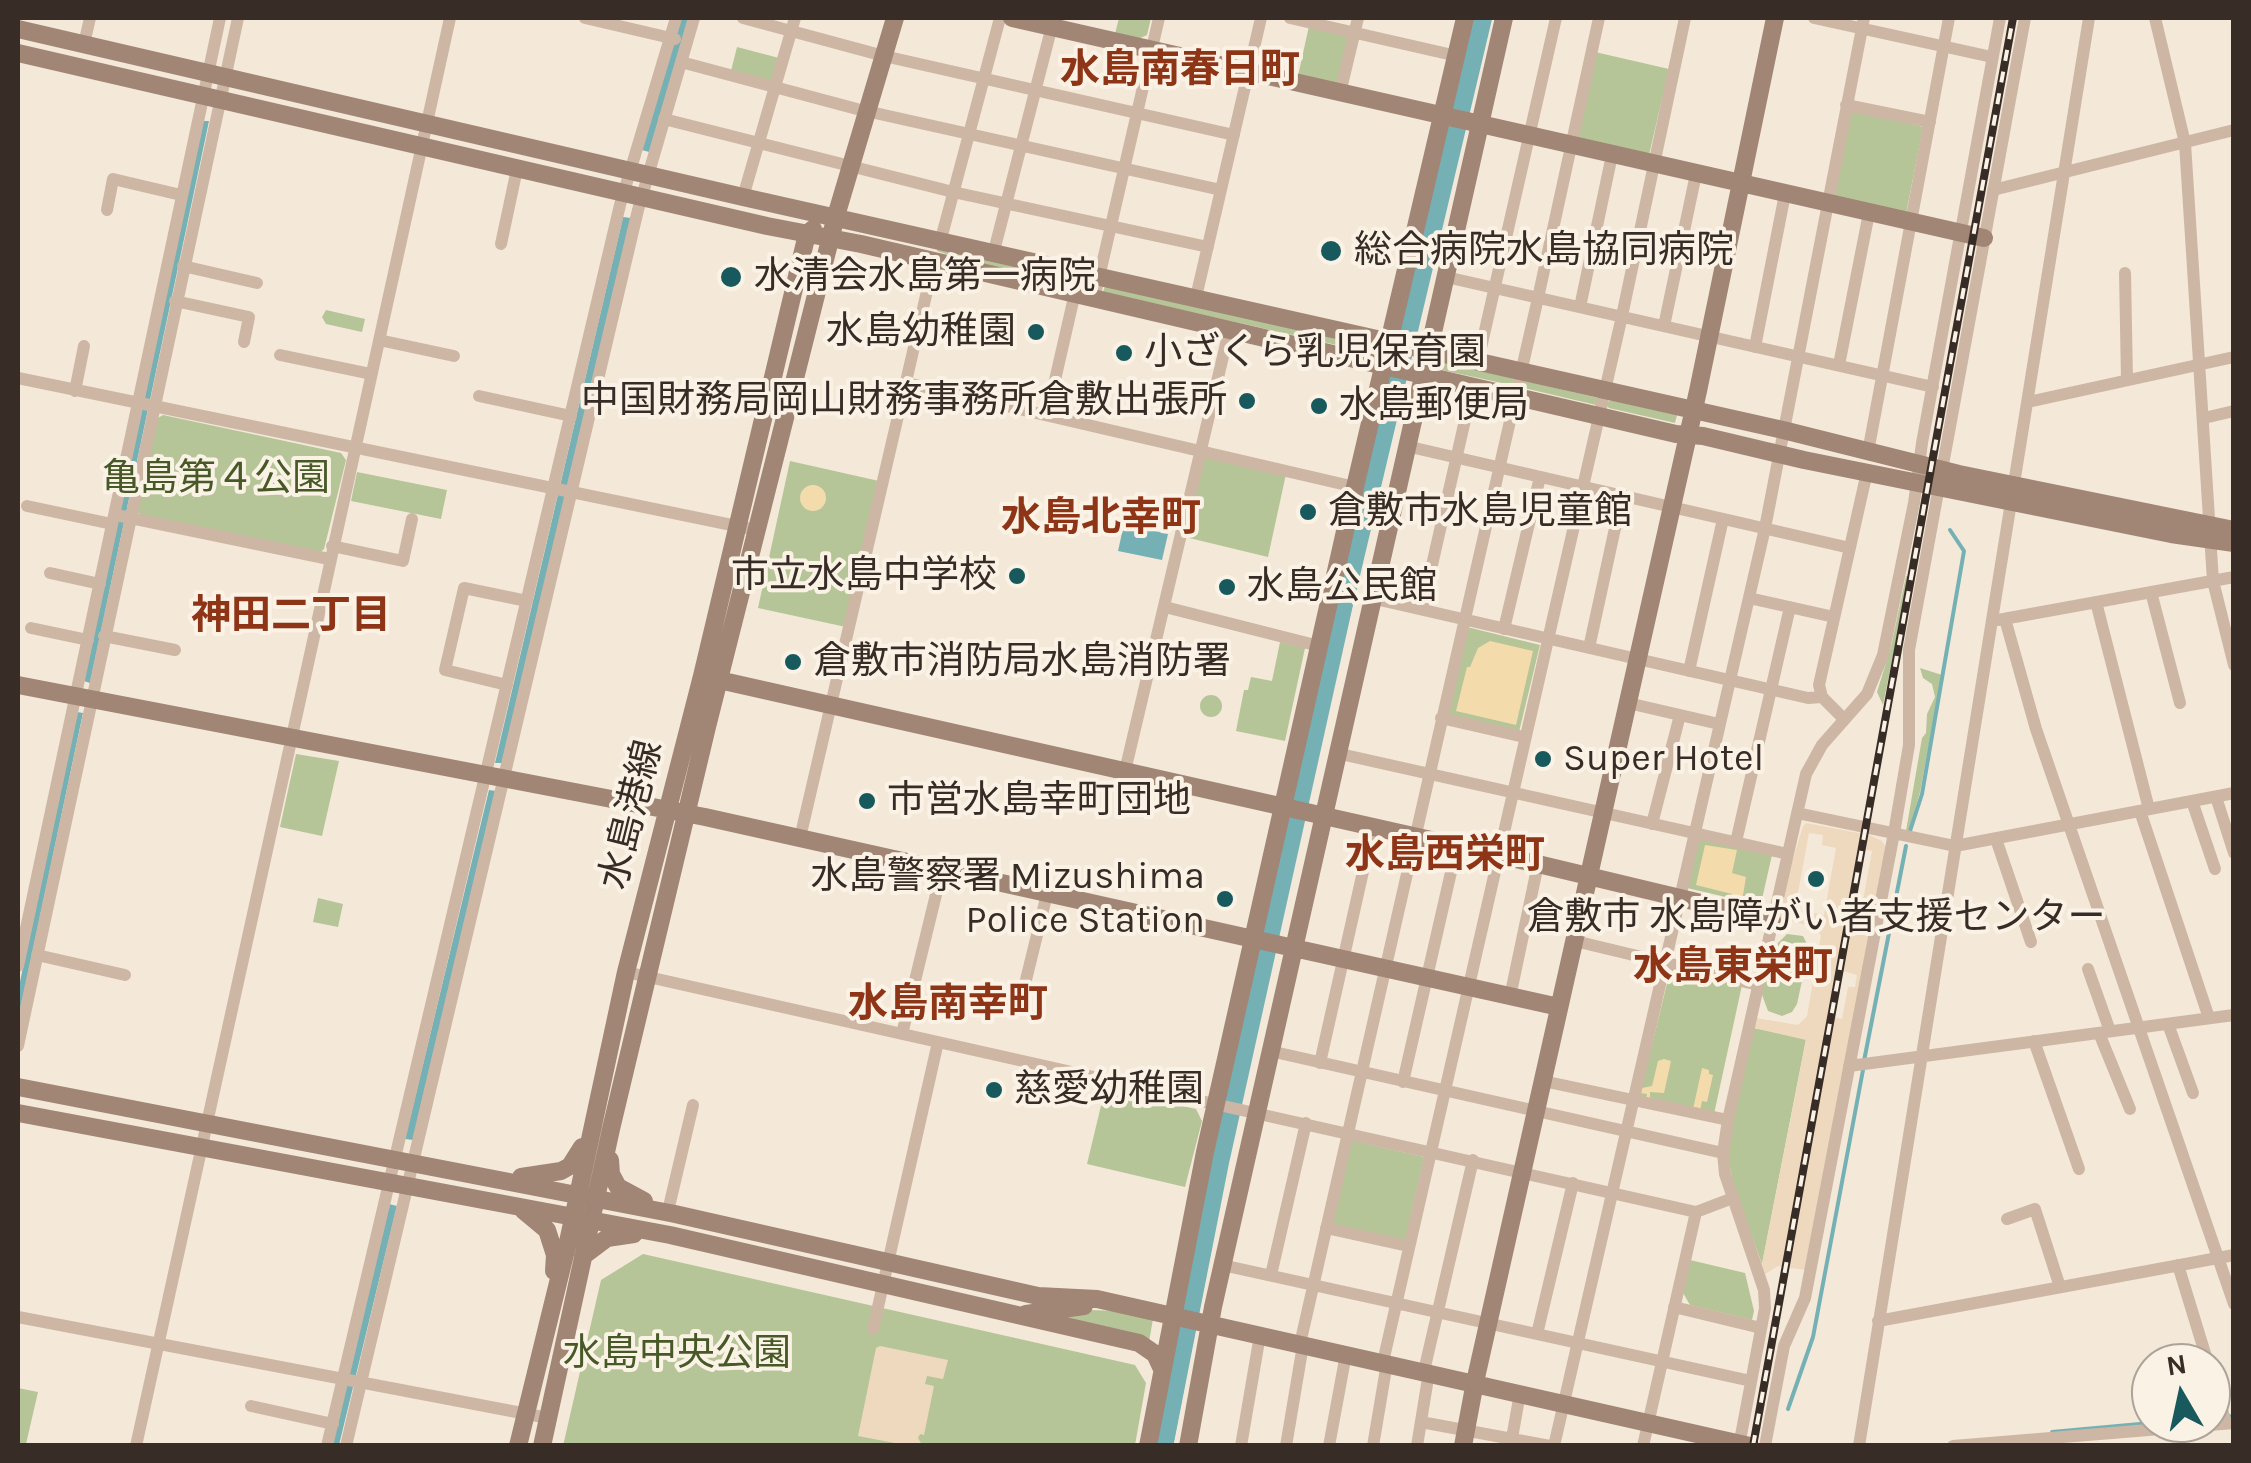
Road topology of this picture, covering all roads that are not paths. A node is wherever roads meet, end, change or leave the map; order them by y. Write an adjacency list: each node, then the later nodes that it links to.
1 (90, 18): 34 (street)
2 (220, 18): 45 (street)
3 (238, 18): 45 (street)
4 (450, 18): 56 (street)
5 (584, 18): 33 (street)
6 (676, 18): 33 (street)
7 (694, 18): 33 (street)
8 (742, 18): 30 (street)
9 (895, 18): 38 (street, 水島港線)
10 (1000, 18): 46 (street)
11 (1012, 18): 28 (street)
12 (1159, 18): 36 (street)
13 (1261, 18): 44 (street)
14 (1290, 18): 32 (street)
15 (1358, 18): 32 (street)
16 (1466, 18): 39 (street)
17 (1504, 18): 55 (street)
18 (1556, 18): 61 (street)
19 (1599, 18): 64 (street)
20 (1684, 18): 68 (street)
21 (1776, 18): 75 (street)
22 (1814, 18): 29 (street)
23 (1949, 18): 35 (street)
24 (2000, 18): 40 (street)
25 (2025, 18): 77 (street)
26 (2089, 18): 74 (street)
27 (2156, 18): 62 (street)
28 (1053, 22): 36 (street); 48 (street)
29 (1863, 23): 35 (street); 51 (street)
30 (793, 24): 38 (street); 47 (street)
31 (18, 25): 34 (street)
32 (1354, 33): 39 (street); 49 (street)
33 (678, 40): 43 (street); 72 (street)
34 (84, 44): 45 (street)
35 (1943, 46): 40 (street); 57 (street)
36 (1152, 50): 44 (street); 53 (street)
37 (18, 54): 41 (street)
38 (884, 56): 46 (street); 52 (street, 水島港線)
39 (1457, 56): 55 (street)
40 (1992, 56): 91 (street)
41 (54, 61): 42 (street); 50 (street)
42 (18, 62)
43 (681, 62): 47 (street); 54 (street)
44 (1249, 72): 49 (street); 60 (street)
45 (217, 74): 50 (street); 56 (street)
46 (984, 78): 48 (street); 59 (street)
47 (775, 87): 52 (street); 63 (street)
48 (1036, 90): 53 (street); 65 (street)
49 (1340, 93): 55 (street)
50 (211, 100): 66 (street); 80 (street); 99 (street)
51 (1846, 105): 57 (street); 84 (street)
52 (867, 112): 59 (street); 69 (street, 水島港線)
53 (1137, 112): 60 (street); 71 (street)
54 (664, 120): 63 (street); 72 (street)
55 (1461, 120): 61 (street); 103 (street); 118 (street)
56 (427, 122): 66 (street); 72 (street)
57 (1930, 122): 88 (street)
58 (2234, 130): 62 (street)
59 (969, 134): 65 (street); 78 (street)
60 (1234, 135): 76 (street)
61 (1528, 135): 64 (street); 105 (street)
62 (2185, 142): 74 (street); 126 (street)
63 (758, 144): 69 (street); 82 (street)
64 (1570, 145): 67 (street); 108 (street)
65 (1021, 146): 71 (street); 83 (street)
66 (421, 147): 70 (street); 116 (street)
67 (1612, 155): 68 (street); 111 (street)
68 (1654, 164): 73 (street); 112 (street)
69 (850, 168): 78 (street); 87 (street, 水島港線)
70 (517, 169): 81 (street); 95 (street)
71 (1124, 169): 76 (street); 89 (street)
72 (640, 170): 81 (street); 82 (street)
73 (1696, 174): 75 (street); 113 (street)
74 (2064, 174): 77 (street); 141 (street)
75 (1742, 185): 79 (street); 115 (street)
76 (1222, 190): 96 (street)
77 (1993, 190): 93 (street)
78 (953, 192): 83 (street); 94 (street)
79 (1785, 194): 84 (street); 120 (street)
80 (182, 195): 85 (street); 142 (street)
81 (632, 196): 90 (street); 146 (street); 164 (street)
82 (743, 197): 87 (street)
83 (1006, 204): 89 (street); 97 (street)
84 (1828, 204): 86 (street); 123 (street)
85 (106, 210)
86 (1869, 213): 88 (street); 127 (street)
87 (836, 216): 90 (street); 92 (street, 水島港線); 94 (street)
88 (1910, 222): 91 (street); 131 (street)
89 (1111, 226): 96 (street); 102 (street)
90 (807, 234): 92 (street); 172 (street, 水島港線)
91 (1961, 234): 93 (street); 136 (street)
92 (830, 238): 98 (street); 174 (street, 水島港線)
93 (1984, 238): 161 (street)
94 (941, 239): 97 (street)
95 (501, 244)
96 (1208, 247): 107 (street)
97 (994, 251): 100 (street)
98 (934, 261): 106 (street); 134 (street)
99 (183, 266): 104 (street); 110 (street)
100 (1080, 271): 102 (street); 106 (street)
101 (2125, 273): 133 (street)
102 (1100, 276): 107 (street); 109 (street)
103 (1446, 276): 105 (street); 118 (street)
104 (257, 283)
105 (1495, 288): 108 (street); 125 (street)
106 (1074, 295): 109 (street); 145 (street)
107 (1196, 298): 118 (street)
108 (1538, 298): 111 (street); 129 (street)
109 (1094, 299): 114 (street)
110 (175, 301): 117 (street); 142 (street)
111 (1580, 307): 112 (street)
112 (1622, 316): 113 (street); 137 (street)
113 (1664, 326): 115 (street)
114 (1229, 331): 128 (street); 153 (street)
115 (1710, 336): 120 (street); 143 (street)
116 (378, 340): 122 (street); 130 (street)
117 (244, 342)
118 (1407, 345): 125 (street); 128 (street); 128 (street)
119 (84, 346): 138 (street)
120 (1755, 347): 123 (street)
121 (280, 355): 130 (street)
122 (454, 356)
123 (1798, 356): 127 (street); 149 (street)
124 (2234, 357): 126 (street)
125 (1478, 361): 129 (street)
126 (2199, 364): 133 (street); 148 (street)
127 (1840, 366): 131 (street)
128 (1401, 370): 135 (street); 151 (street); 162 (street)
129 (1521, 370): 137 (street); 139 (street)
130 (371, 374): 152 (street)
131 (1883, 375): 136 (street); 154 (street)
132 (18, 378): 138 (street)
133 (2127, 380): 141 (street)
134 (907, 383): 145 (street); 216 (street)
135 (1474, 385): 139 (street); 156 (street)
136 (1933, 386): 159 (street)
137 (1604, 389): 143 (street); 147 (street)
138 (76, 390): 142 (street)
139 (1515, 394): 147 (street); 157 (street)
140 (479, 396): 146 (street)
141 (2028, 402): 165 (street)
142 (146, 405): 152 (street); 169 (street)
143 (1694, 411): 149 (street); 150 (street)
144 (2234, 411): 148 (street)
145 (1047, 415): 153 (street)
146 (571, 416): 164 (street)
147 (1598, 416): 150 (street); 163 (street)
148 (2204, 418): 176 (street)
149 (1783, 430): 154 (street); 155 (street)
150 (1688, 435): 155 (street); 168 (street)
151 (1406, 446): 156 (street); 185 (street)
152 (355, 448): 164 (street); 179 (street)
153 (1202, 451): 162 (street); 189 (street)
154 (1868, 452): 159 (street)
155 (1779, 454): 158 (street); 173 (street)
156 (1457, 458): 157 (street); 191 (street)
157 (1498, 467): 160 (street); 194 (street)
158 (1867, 472): 159 (street); 178 (street)
159 (1918, 473): 161 (street); 219 (street)
160 (1540, 477): 163 (street); 197 (street)
161 (1941, 479): 165 (street); 241 (street)
162 (1355, 486): 201 (street)
163 (1582, 486): 166 (street); 199 (street)
164 (562, 491): 172 (street); 187 (street); 193 (street)
165 (2012, 494): 176 (street); 195 (street)
166 (1622, 496): 168 (street); 202 (street)
167 (27, 506): 169 (street)
168 (1672, 507): 171 (street); 204 (street)
169 (120, 517): 179 (street); 183 (street); 198 (street)
170 (412, 519): 179 (street)
171 (1723, 519): 173 (street); 206 (street)
172 (736, 526): 174 (street); 207 (street, 水島港線)
173 (1765, 528): 178 (street); 186 (street)
174 (756, 530): 207 (street, 水島港線)
175 (2234, 530): 176 (street)
176 (2210, 534): 177 (street); 182 (street)
177 (2234, 542)
178 (1850, 548): 192 (street)
179 (331, 552): 221 (street)
180 (50, 573): 183 (street)
181 (2234, 577): 182 (street)
182 (2213, 581): 184 (street); 205 (street)
183 (100, 584): 200 (street)
184 (2151, 592): 188 (street); 215 (street)
185 (1371, 598): 191 (street); 223 (street)
186 (1748, 598): 190 (street); 208 (street)
187 (528, 601): 193 (street); 210 (street)
188 (2096, 602): 195 (street); 232 (street)
189 (1165, 607): 201 (street); 224 (street)
190 (1790, 608): 192 (street); 211 (street)
191 (1422, 610): 194 (street)
192 (1834, 617): 213 (street)
193 (532, 619): 210 (street); 226 (street)
194 (1464, 619): 197 (street); 218 (street)
195 (1998, 620): 238 (street); 247 (street)
196 (32, 628): 200 (street)
197 (1504, 628): 199 (street)
198 (104, 636): 203 (street); 212 (street)
199 (1546, 638): 202 (street); 222 (street)
200 (88, 640): 212 (street)
201 (1319, 646): 233 (street)
202 (1589, 648): 204 (street)
203 (175, 650)
204 (1638, 660): 206 (street); 214 (street)
205 (2234, 665)
206 (1689, 671): 208 (street)
207 (711, 678): 216 (street); 231 (street, 水島港線); 236 (street, 水島港線)
208 (1729, 680): 211 (street); 220 (street)
209 (18, 685): 212 (street)
210 (507, 685): 226 (street)
211 (1772, 689): 213 (street); 245 (street)
212 (83, 696): 221 (street); 261 (street); 264 (street)
213 (1822, 697): 219 (street)
214 (1628, 703): 217 (street); 234 (street)
215 (2180, 703)
216 (831, 704): 224 (street); 243 (street)
217 (1680, 715): 220 (street); 237 (street)
218 (1441, 718): 222 (street); 225 (street)
219 (1844, 720): 235 (street)
220 (1719, 724): 240 (street)
221 (291, 736): 226 (street); 304 (street)
222 (1524, 737): 227 (street)
223 (1336, 753): 225 (street); 233 (street)
224 (1124, 770): 233 (street)
225 (1428, 773): 227 (street); 242 (street)
226 (496, 775): 231 (street); 312 (street)
227 (1512, 792): 234 (street); 250 (street)
228 (2234, 793): 229 (street)
229 (2216, 797): 230 (street); 248 (street)
230 (2192, 801): 232 (street); 252 (street)
231 (667, 810): 236 (street); 267 (street, 水島港線)
232 (2144, 810): 238 (street); 277 (street)
233 (1301, 811): 239 (street); 260 (street); 260 (street)
234 (1604, 812): 237 (street); 254 (street)
235 (1797, 813): 241 (street); 249 (street)
236 (686, 814): 243 (street); 269 (street, 水島港線)
237 (1652, 824): 240 (street)
238 (2070, 824): 244 (street); 279 (street)
239 (1373, 827): 242 (street); 262 (street)
240 (1696, 833): 245 (street); 256 (street)
241 (1894, 833): 247 (street); 288 (street)
242 (1414, 836): 246 (street); 265 (street)
243 (800, 838): 253 (street)
244 (1996, 838): 247 (street); 259 (street)
245 (1736, 842): 249 (street)
246 (1457, 846): 250 (street); 270 (street)
247 (1955, 846): 286 (street)
248 (2234, 852)
249 (1788, 854): 257 (street)
250 (1498, 855): 251 (street); 273 (street)
251 (1538, 864): 254 (street); 274 (street)
252 (2215, 869)
253 (942, 870): 255 (street); 281 (street)
254 (1589, 876): 256 (street); 258 (street)
255 (1047, 894): 260 (street); 271 (street)
256 (1681, 898): 257 (street); 263 (street)
257 (1772, 920): 272 (street)
258 (1574, 940): 263 (street); 275 (street)
259 (2031, 942)
260 (1271, 944): 262 (street); 285 (street); 296 (street)
261 (36, 956): 268 (street); 284 (street)
262 (1344, 960): 265 (street); 287 (street)
263 (1667, 963): 272 (street); 295 (street)
264 (18, 966)
265 (1384, 969): 270 (street); 289 (street)
266 (2088, 970): 280 (street)
267 (626, 972): 269 (street); 305 (street, 水島港線)
268 (125, 975)
269 (648, 977): 281 (street); 305 (street, 水島港線)
270 (1426, 978): 273 (street); 291 (street)
271 (1025, 984)
272 (1758, 985): 302 (street)
273 (1467, 987): 274 (street); 293 (street)
274 (1510, 997): 275 (street)
275 (1559, 1008): 290 (street)
276 (2234, 1015): 277 (street)
277 (2209, 1018): 278 (street)
278 (2168, 1024): 279 (street); 294 (street)
279 (2137, 1028): 280 (street); 331 (street)
280 (2105, 1032): 282 (street); 299 (street)
281 (902, 1034): 283 (street)
282 (2034, 1041): 286 (street); 313 (street)
283 (938, 1042): 296 (street); 332 (street)
284 (18, 1046)
285 (1270, 1052): 287 (street); 298 (street)
286 (1920, 1056): 288 (street); 348 (street)
287 (1320, 1063): 289 (street)
288 (1849, 1066): 393 (street)
289 (1361, 1072): 291 (street); 306 (street)
290 (1543, 1081): 295 (street); 300 (street)
291 (1403, 1082): 293 (street)
292 (18, 1087): 304 (street)
293 (1443, 1091): 300 (street); 309 (street)
294 (2193, 1094)
295 (1634, 1101): 302 (street); 307 (street)
296 (1220, 1104): 298 (street); 347 (street)
297 (694, 1105): 322 (street)
298 (1249, 1110): 303 (street); 333 (street)
299 (2130, 1110)
300 (1536, 1112): 307 (street); 314 (street)
301 (18, 1113): 308 (street)
302 (1728, 1120): 310 (street)
303 (1306, 1123): 306 (street); 335 (street)
304 (206, 1124): 308 (street); 312 (street)
305 (602, 1127): 315 (street); 319 (street, 水島港線); 322 (street)
306 (1348, 1132): 309 (street); 326 (street)
307 (1628, 1132): 310 (street); 318 (street)
308 (201, 1147): 316 (street); 354 (street)
309 (1430, 1150): 311 (street); 328 (street)
310 (1723, 1153): 320 (street)
311 (1473, 1160): 314 (street); 344 (street)
312 (403, 1161): 315 (street); 316 (street)
313 (2079, 1169)
314 (1523, 1171): 317 (street); 349 (street)
315 (491, 1178): 319 (street)
316 (398, 1182): 321 (street); 363 (street)
317 (1572, 1183): 318 (street); 352 (street)
318 (1614, 1192): 323 (street); 355 (street)
319 (587, 1197): 322 (street); 324 (street, 水島港線)
320 (1733, 1198): 323 (street); 350 (street)
321 (510, 1203): 324 (street); 339 (street)
322 (672, 1212): 332 (street)
323 (1696, 1212): 343 (street)
324 (582, 1218): 327 (street); 330 (street, 水島港線); 339 (street, 水島港線)
325 (2007, 1218): 338 (street)
326 (1326, 1228): 328 (street); 336 (street)
327 (670, 1236): 330 (street); 337 (street)
328 (1408, 1246): 340 (street)
329 (2234, 1255): 331 (street)
330 (584, 1256): 370 (street, 水島港線)
331 (2217, 1258): 334 (street); 342 (street)
332 (889, 1262): 337 (street); 341 (street)
333 (1222, 1265): 335 (street); 347 (street)
334 (2178, 1265): 338 (street); 356 (street)
335 (1271, 1275): 336 (street)
336 (1314, 1284): 340 (street); 357 (street)
337 (884, 1286): 346 (street); 351 (street)
338 (2060, 1287): 348 (street)
339 (554, 1292): 369 (street, 水島港線)
340 (1396, 1302): 344 (street); 359 (street)
341 (1120, 1304): 346 (street); 347 (street)
342 (2234, 1304)
343 (1674, 1307): 350 (street); 360 (street)
344 (1437, 1312): 349 (street); 362 (street)
345 (18, 1316): 354 (street)
346 (1016, 1316): 361 (street)
347 (1190, 1319): 353 (street); 361 (street); 385 (street)
348 (1878, 1321): 394 (street)
349 (1488, 1323): 352 (street); 365 (street)
350 (1761, 1328): 364 (street)
351 (873, 1329)
352 (1537, 1334): 355 (street)
353 (1260, 1335): 357 (street); 386 (street)
354 (158, 1341): 363 (street); 379 (street)
355 (1580, 1343): 360 (street); 367 (street)
356 (2202, 1343)
357 (1301, 1344): 358 (street); 387 (street)
358 (1346, 1354): 359 (street); 388 (street)
359 (1385, 1362): 362 (street); 389 (street)
360 (1662, 1362): 364 (street); 372 (street)
361 (1162, 1369): 384 (street)
362 (1427, 1372): 365 (street); 371 (street)
363 (352, 1379): 369 (street); 373 (street); 381 (street)
364 (1751, 1381): 378 (street)
365 (1475, 1382): 366 (street); 375 (street)
366 (1520, 1393): 367 (street); 376 (street)
367 (1564, 1403): 372 (street); 391 (street)
368 (251, 1406): 373 (street)
369 (525, 1413): 370 (street); 382 (street, 水島港線)
370 (548, 1418): 383 (street, 水島港線)
371 (1421, 1422): 375 (street); 390 (street)
372 (1648, 1422): 378 (street); 392 (street)
373 (332, 1424): 380 (street)
374 (2131, 1432): 377 (street)
375 (1465, 1438): 376 (street)
376 (1511, 1442): 391 (street)
377 (2003, 1443): 395 (street)
378 (1743, 1445)
379 (136, 1446)
380 (328, 1446)
381 (346, 1446)
382 (518, 1446)
383 (542, 1446)
384 (1148, 1446)
385 (1188, 1446)
386 (1241, 1446)
387 (1286, 1446)
388 (1329, 1446)
389 (1372, 1446)
390 (1417, 1446)
391 (1552, 1446)
392 (1642, 1446)
393 (1765, 1446)
394 (1858, 1446)
395 (1954, 1446)

